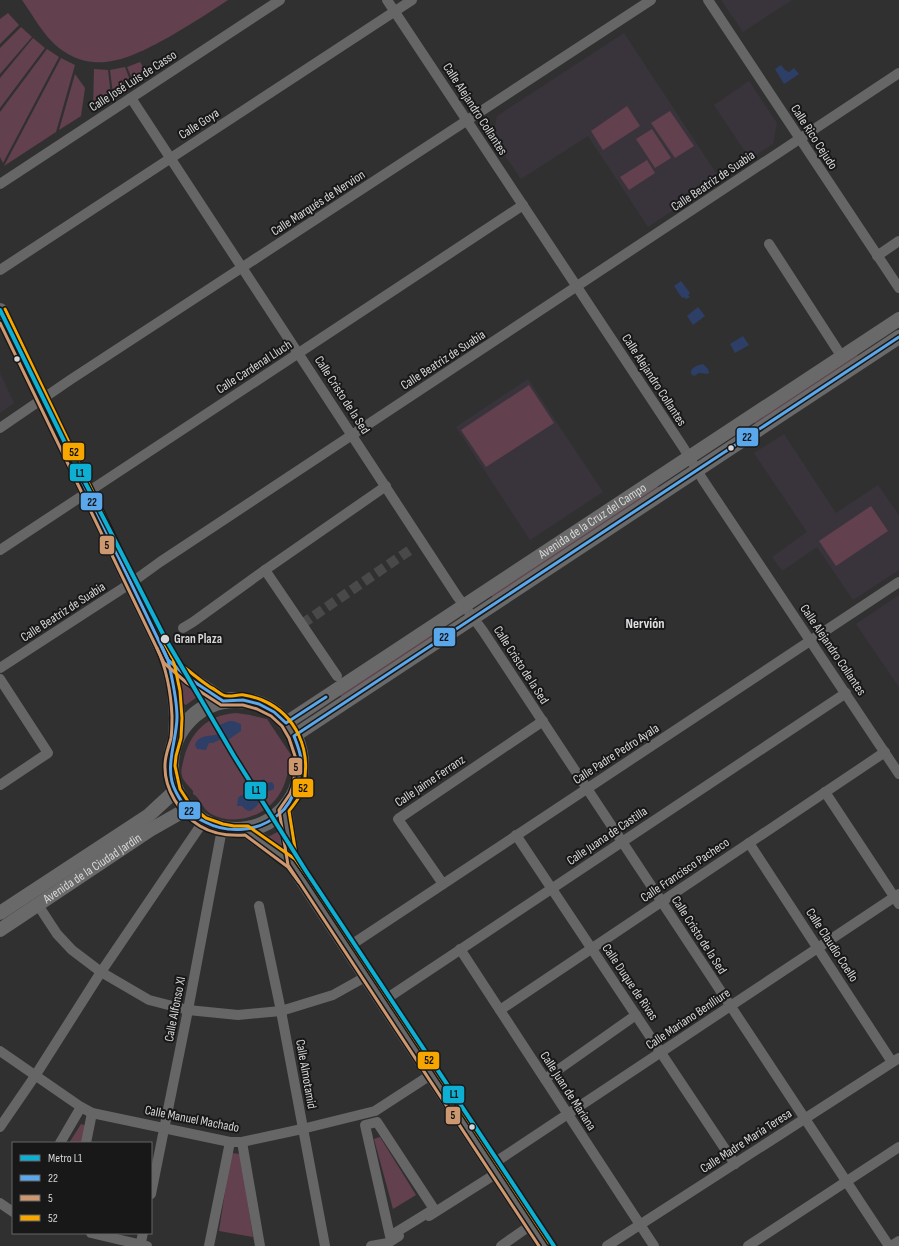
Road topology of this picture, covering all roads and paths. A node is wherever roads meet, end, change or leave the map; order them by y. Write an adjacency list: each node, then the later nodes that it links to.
1 (280, 0): 8 (street, Calle José Luis de Casso)
2 (387, 0): 6 (street, Calle Alejandro Collantes)
3 (412, 0): 6 (street, Calle Goya)
4 (651, 0): 9 (street, Calle Marqués de Nervion)
5 (708, 0): 10 (street, Calle Rico Cejudo)
6 (395, 11): 9 (street, Calle Alejandro Collantes); 11 (street, Calle Goya)
7 (899, 73): 10 (street, Calle Beatriz de Suabia)
8 (131, 98): 11 (street, Calle Cristo de la Sed); 12 (street, Calle José Luis de Casso)
9 (467, 120): 13 (street, Calle Alejandro Collantes); 17 (street, Calle Marqués de Nervion)
10 (800, 139): 16 (street, Calle Rico Cejudo); 19 (street, Calle Beatriz de Suabia)
11 (171, 158): 17 (street, Calle Cristo de la Sed); 18 (street, Calle Goya)
12 (0, 184)
13 (523, 205): 19 (street, Calle Alejandro Collantes); 24 (street, Calle Cardenal Lluch)
14 (899, 242): 16 (street)
15 (768, 244): 25 (street)
16 (877, 256): 20 (street, Calle Rico Cejudo)
17 (243, 268): 24 (street, Calle Cristo de la Sed); 26 (street, Calle Marqués de Nervion)
18 (0, 270)
19 (577, 287): 28 (street, Calle Beatriz de Suabia); 29 (street, Calle Alejandro Collantes)
20 (899, 288)
21 (0, 311): 26 (main road)
22 (899, 319): 25 (main road, Avenida de la Cruz del Campo)
23 (899, 336): 30 (main road, Avenida de la Cruz del Campo)
24 (299, 353): 28 (street, Calle Cristo de la Sed); 32 (street, Calle Cardenal Lluch)
25 (842, 357): 29 (main road, Avenida de la Cruz del Campo)
26 (43, 400): 27 (street, Calle Marqués de Nervion); 32 (main road)
27 (0, 428)
28 (353, 435): 31 (street, Calle Cristo de la Sed); 36 (street, Calle Beatriz de Suabia)
29 (689, 457): 30 (street, Calle Alejandro Collantes); 37 (main road, Avenida de la Cruz del Campo)
30 (697, 470): 38 (main road, Avenida de la Cruz del Campo); 40 (street, Calle Alejandro Collantes)
31 (386, 486): 34 (street); 37 (street, Calle Cristo de la Sed)
32 (87, 493): 33 (street, Calle Cardenal Lluch); 36 (main road)
33 (0, 550)
34 (265, 570): 39 (street); 43 (street)
35 (899, 582): 40 (street, Calle Padre Pedro Ayala)
36 (130, 583): 41 (main road); 42 (street, Calle Beatriz de Suabia)
37 (464, 605): 38 (street, Calle Cristo de la Sed); 48 (main road, Avenida de la Cruz del Campo)
38 (473, 618): 47 (street, Calle Cristo de la Sed); 48 (main road, Avenida de la Cruz del Campo)
39 (183, 628)
40 (811, 641): 45 (street, Calle Alejandro Collantes); 53 (street, Calle Padre Pedro Ayala)
41 (168, 660): 46 (main road); 49 (main road)
42 (0, 668)
43 (336, 676)
44 (0, 679): 52 (street)
45 (846, 693): 50 (street, Calle Alejandro Collantes); 62 (street, Calle Juana de Castilla)
46 (223, 701): 48 (main road); 49 (main road)
47 (543, 721): 53 (street, Calle Cristo de la Sed); 65 (street, Calle Jaime Ferranz)
48 (290, 730): 57 (main road)
49 (176, 738): 54 (main road)
50 (885, 752): 51 (street, Calle Alejandro Collantes); 55 (street, Calle Francisco Pacheco)
51 (899, 774)
52 (0, 785)
53 (587, 788): 61 (street, Calle Padre Pedro Ayala); 62 (street, Calle Cristo de la Sed)
54 (175, 791): 56 (main road); 71 (main road, Avenida de la Ciudad Jardin)
55 (825, 792): 63 (street, Calle Francisco Pacheco); 67 (street)
56 (187, 809): 58 (main road); 69 (main road, Avenida de la Ciudad Jardin)
57 (284, 810): 60 (main road); 64 (main road)
58 (203, 822): 59 (main road); 77 (street)
59 (222, 829): 60 (main road); 81 (street, Calle Alfonso XI)
60 (246, 830): 64 (main road)
61 (516, 835): 65 (street, Calle Padre Pedro Ayala); 66 (street, Calle Duque de Rivas)
62 (622, 842): 66 (street, Calle Juana de Castilla); 68 (street, Calle Cristo de la Sed)
63 (749, 843): 68 (street, Calle Francisco Pacheco); 75 (street, Calle Claudio Coello)
64 (292, 863): 73 (main road)
65 (443, 884): 73 (street, Calle Padre Pedro Ayala)
66 (552, 889): 74 (street, Calle Duque de Rivas); 76 (street, Calle Juana de Castilla)
67 (898, 898): 75 (street, Calle Mariano Benlliure)
68 (662, 901): 74 (street, Calle Francisco Pacheco); 80 (street, Calle Cristo de la Sed)
69 (38, 905): 72 (main road, Avenida de la Ciudad Jardin); 77 (street)
70 (259, 906): 83 (street, Calle Almotamid)
71 (0, 913)
72 (0, 930)
73 (348, 947): 78 (main road)
74 (592, 948): 82 (street, Calle Francisco Pacheco); 84 (street, Calle Duque de Rivas)
75 (818, 948): 80 (street, Calle Mariano Benlliure); 87 (street, Calle Claudio Coello)
76 (460, 949): 79 (street, Calle Juana de Castilla); 82 (street, Calle Juan de Mariana)
77 (101, 972): 81 (street); 89 (street)
78 (367, 976): 79 (main road); 83 (street)
79 (383, 1001): 88 (main road)
80 (731, 1006): 86 (street, Calle Mariano Benlliure); 96 (street, Calle Cristo de la Sed)
81 (188, 1010): 83 (street); 98 (street, Calle Alfonso XI)
82 (500, 1010): 90 (street, Calle Juan de Mariana)
83 (281, 1011): 99 (street, Calle Almotamid)
84 (636, 1015): 86 (street, Calle Duque de Rivas); 90 (street)
85 (0, 1051): 89 (street, Calle Manuel Machado)
86 (661, 1052): 93 (street, Calle Mariano Benlliure); 105 (street, Calle Duque de Rivas)
87 (896, 1060): 96 (street, Calle Madre María Teresa)
88 (432, 1074): 95 (street, Calle Manuel Machado); 106 (main road)
89 (35, 1076): 91 (street, Calle Manuel Machado); 97 (street)
90 (545, 1079): 93 (street, Calle Juan de Mariana)
91 (81, 1107): 92 (street, Calle Manuel Machado); 100 (street)
92 (92, 1113): 98 (street, Calle Manuel Machado); 101 (street)
93 (568, 1114): 106 (street, Calle Mariano Benlliure); 112 (street, Calle Juan de Mariana)
94 (359, 1116): 95 (street, Calle Manuel Machado); 99 (street, Calle Manuel Machado); 117 (street)
95 (376, 1117): 95 (street); 110 (street)
96 (805, 1119): 105 (street, Calle Madre María Teresa); 107 (street, Calle Cristo de la Sed)
97 (0, 1127)
98 (165, 1128): 102 (street, Calle Manuel Machado); 108 (street, Calle Alfonso XI)
99 (302, 1129): 103 (street, Calle Manuel Machado); 121 (street, Calle Almotamid)
100 (61, 1142)
101 (86, 1142)
102 (230, 1142): 103 (street, Calle Manuel Machado); 119 (street)
103 (242, 1142): 120 (street)
104 (899, 1147): 107 (street)
105 (735, 1164): 112 (street, Calle Madre María Teresa)
106 (494, 1169): 110 (street, Calle Mariano Benlliure); 113 (main road)
107 (846, 1181): 127 (street); 128 (street, Calle Cristo de la Sed)
108 (152, 1189)
109 (0, 1203): 111 (street)
110 (439, 1210): 117 (street, Calle Mariano Benlliure)
111 (12, 1211)
112 (640, 1225): 125 (street, Calle Madre María Teresa); 126 (street, Calle Juan de Mariana)
113 (531, 1226): 123 (street); 124 (main road)
114 (95, 1234): 118 (street)
115 (143, 1234): 118 (street)
116 (899, 1241): 128 (street)
117 (388, 1243): 122 (street)
118 (143, 1246)
119 (209, 1246)
120 (260, 1246)
121 (325, 1246)
122 (371, 1246)
123 (501, 1246)
124 (545, 1246)
125 (607, 1246)
126 (654, 1246)
127 (748, 1246)
128 (890, 1246)

